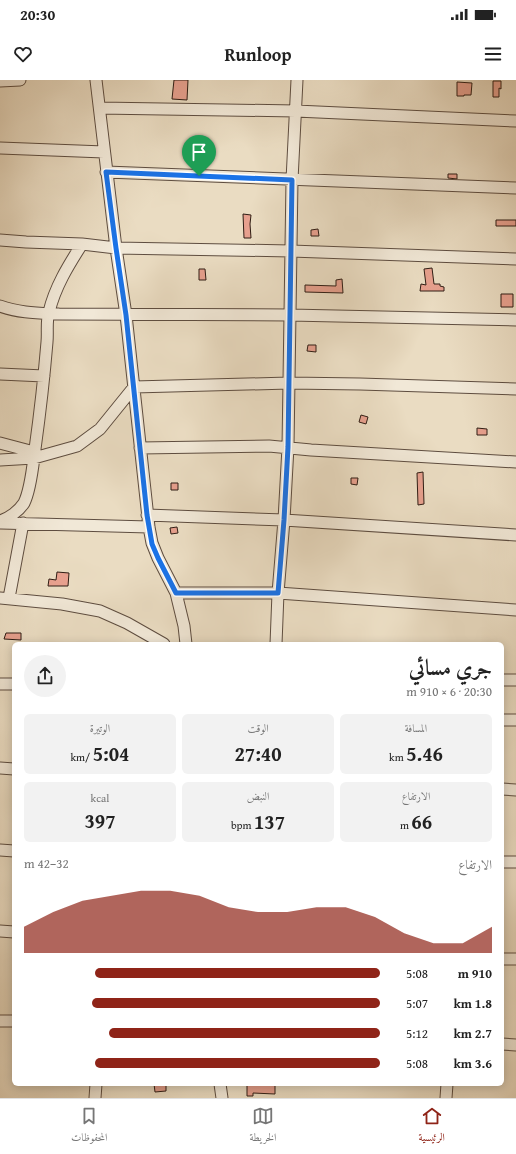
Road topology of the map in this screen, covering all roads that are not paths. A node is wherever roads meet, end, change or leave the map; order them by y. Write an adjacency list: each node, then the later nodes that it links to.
1 (20, 80): 4 (street)
2 (96, 80): 5 (street)
3 (297, 80): 6 (street)
4 (0, 81)
5 (100, 108): 6 (street); 9 (street)
6 (296, 110): 7 (street); 11 (street)
7 (516, 121)
8 (0, 148): 9 (street)
9 (104, 152): 10 (street)
10 (106, 172): 11 (street); 15 (street)
11 (292, 180): 12 (street); 16 (street)
12 (516, 188)
13 (0, 240): 14 (street)
14 (82, 244): 15 (street); 19 (street)
15 (116, 248): 16 (street); 20 (street)
16 (291, 251): 17 (street); 21 (street)
17 (516, 259)
18 (0, 306): 19 (street)
19 (48, 314): 20 (street); 24 (street)
20 (126, 315): 21 (street); 26 (street)
21 (290, 315): 22 (street); 25 (street)
22 (516, 320)
23 (0, 374): 24 (street)
24 (44, 376): 31 (street)
25 (289, 383): 26 (street); 27 (street); 29 (street)
26 (134, 387): 30 (street); 31 (street)
27 (516, 389)
28 (0, 442): 31 (street)
29 (288, 447): 30 (street); 33 (street); 35 (street)
30 (140, 448): 34 (street)
31 (34, 455): 32 (street); 36 (street)
32 (0, 460)
33 (516, 462)
34 (147, 515): 35 (street); 38 (street)
35 (284, 520): 39 (street); 41 (street)
36 (0, 522): 37 (street)
37 (23, 523): 38 (street); 42 (street)
38 (149, 527): 40 (street)
39 (516, 535)
40 (176, 593): 41 (street); 45 (street)
41 (278, 593): 43 (street); 46 (street)
42 (4, 598): 44 (street)
43 (516, 610)
44 (160, 642)
45 (186, 642)
46 (276, 642)
47 (504, 680): 48 (street)
48 (516, 680)
49 (0, 684): 50 (street)
50 (12, 684)
51 (504, 720): 52 (street)
52 (516, 720)
53 (0, 768): 54 (street)
54 (12, 769)
55 (504, 790): 56 (street)
56 (516, 790)
57 (0, 850): 58 (street)
58 (12, 851)
59 (504, 862): 60 (street)
60 (516, 862)
61 (0, 931): 62 (street)
62 (12, 932)
63 (504, 959): 64 (street)
64 (516, 959)
65 (0, 1021): 66 (street)
66 (12, 1021)
67 (504, 1044): 68 (street)
68 (516, 1045)
69 (96, 1086): 72 (street)
70 (220, 1086): 73 (street)
71 (447, 1086): 74 (street)
72 (95, 1098)
73 (222, 1098)
74 (446, 1098)

